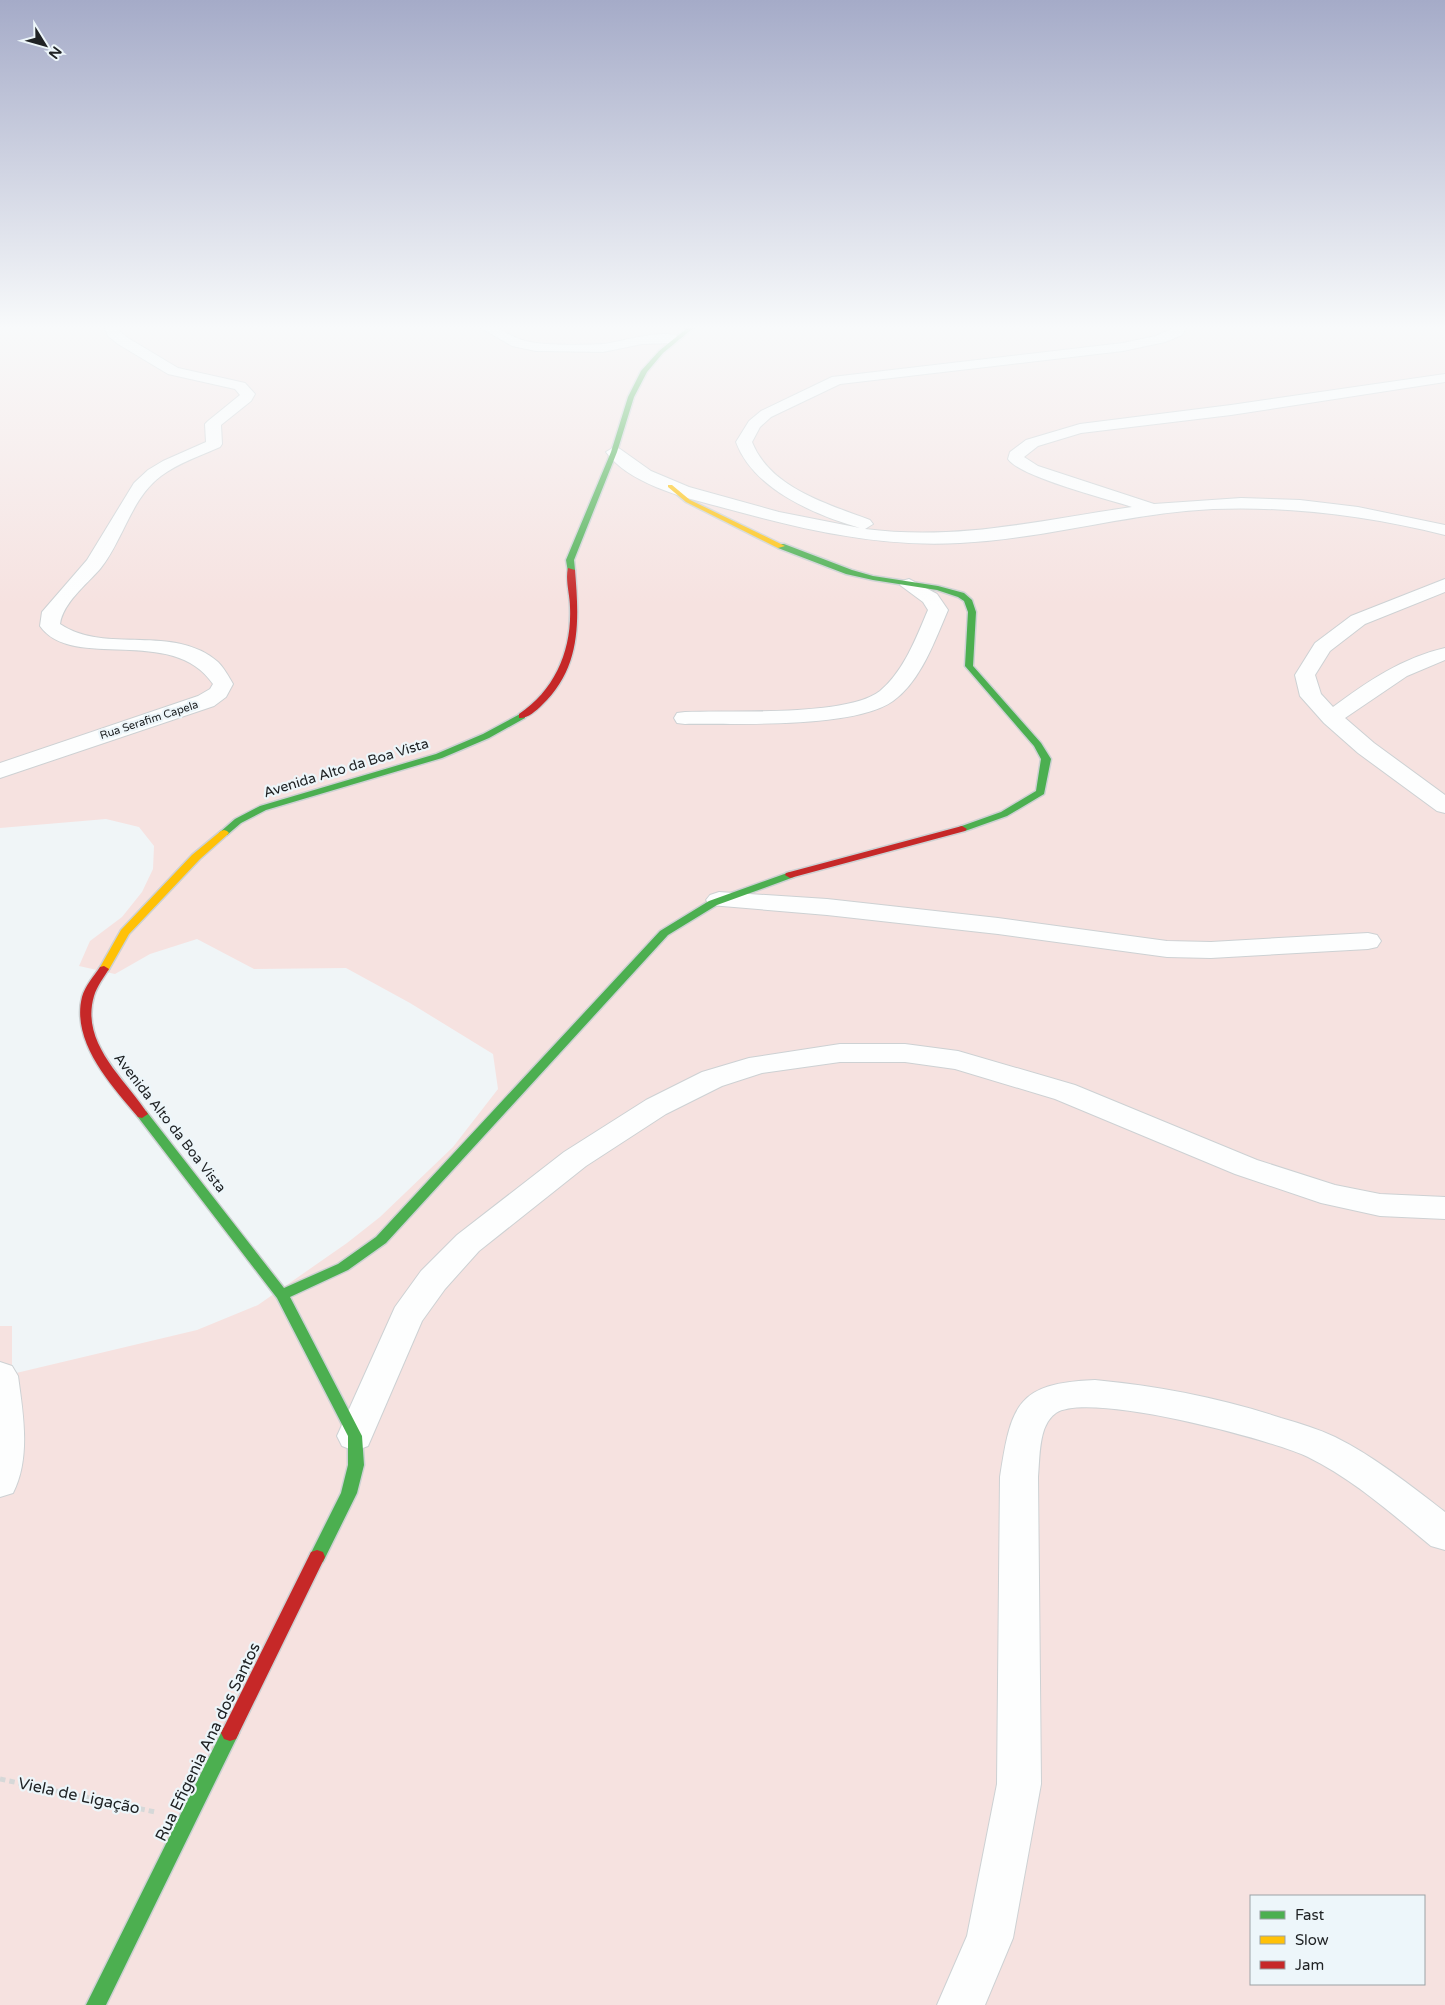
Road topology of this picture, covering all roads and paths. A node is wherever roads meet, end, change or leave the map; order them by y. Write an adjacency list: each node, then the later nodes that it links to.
1 (220, 419): 15 (street, Rua Serafim Capela)
2 (624, 419): 5 (street, Avenida Alto da Boa Vista)
3 (761, 419): 9 (street)
4 (1163, 419): 7 (street)
5 (614, 452): 6 (street); 20 (street, Avenida Alto da Boa Vista)
6 (670, 486): 9 (street); 10 (street)
7 (1153, 508): 8 (street); 9 (street)
8 (1445, 530)
9 (885, 536)
10 (908, 585): 13 (street); 17 (street)
11 (1445, 585): 14 (street)
12 (1445, 654): 14 (street)
13 (685, 718)
14 (1332, 718): 16 (street)
15 (0, 770)
16 (1445, 806)
17 (719, 900): 18 (street); 20 (street)
18 (1368, 942)
19 (1445, 1208): 22 (street)
20 (282, 1296): 22 (street, Avenida Alto da Boa Vista)
21 (0, 1376): 23 (street)
22 (355, 1436): 24 (street, Avenida Alto da Boa Vista)
23 (0, 1482)
24 (349, 1493): 27 (street, Rua Efigenia Ana dos Santos)
25 (1445, 1534): 29 (street)
26 (0, 1779): 27 (path, Viela de Ligação)
27 (188, 1819): 28 (street, Rua Efigenia Ana dos Santos)
28 (96, 2005)
29 (961, 2005)

